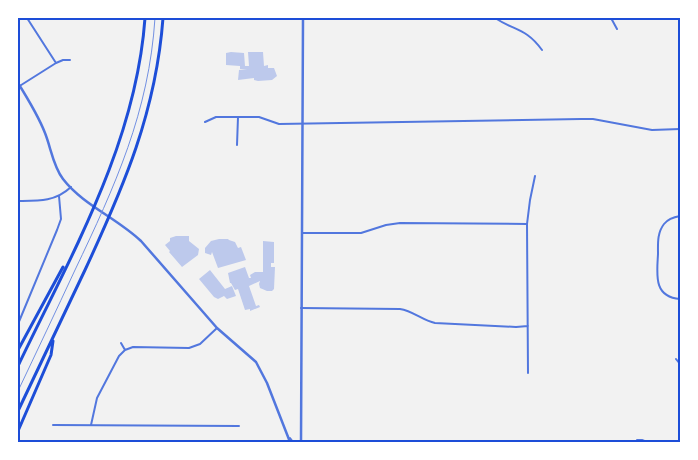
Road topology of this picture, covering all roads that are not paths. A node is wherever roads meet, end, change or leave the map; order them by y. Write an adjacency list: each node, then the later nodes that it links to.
1 (27, 18): 10 (street)
2 (144, 18): 24 (highway)
3 (163, 18): 30 (highway)
4 (303, 18): 14 (street)
5 (495, 18): 8 (street)
6 (611, 18): 7 (street)
7 (617, 29)
8 (542, 50)
9 (70, 60): 10 (street)
10 (56, 63): 11 (street)
11 (18, 85): 18 (street)
12 (238, 117): 13 (street); 14 (street); 16 (street)
13 (205, 122)
14 (303, 124): 15 (street); 23 (street)
15 (680, 129)
16 (237, 145)
17 (535, 176): 22 (street)
18 (70, 187): 19 (street); 29 (street)
19 (59, 196): 20 (street); 27 (street)
20 (18, 201)
21 (680, 216): 25 (street)
22 (527, 224): 23 (street); 28 (street)
23 (302, 233): 26 (street)
24 (81, 234): 32 (highway); 36 (highway)
25 (680, 299)
26 (301, 308): 28 (street); 44 (street)
27 (18, 324)
28 (528, 326): 37 (street)
29 (217, 328): 33 (street); 43 (street)
30 (54, 336): 38 (highway); 42 (highway)
31 (121, 343): 33 (street)
32 (18, 350)
33 (125, 350): 40 (street)
34 (676, 359): 35 (street)
35 (680, 364)
36 (18, 366)
37 (528, 373)
38 (18, 411)
39 (53, 425): 40 (street)
40 (91, 425): 41 (street)
41 (240, 426)
42 (18, 431)
43 (292, 442)
44 (301, 442)
45 (636, 442): 46 (street)
46 (646, 442)

